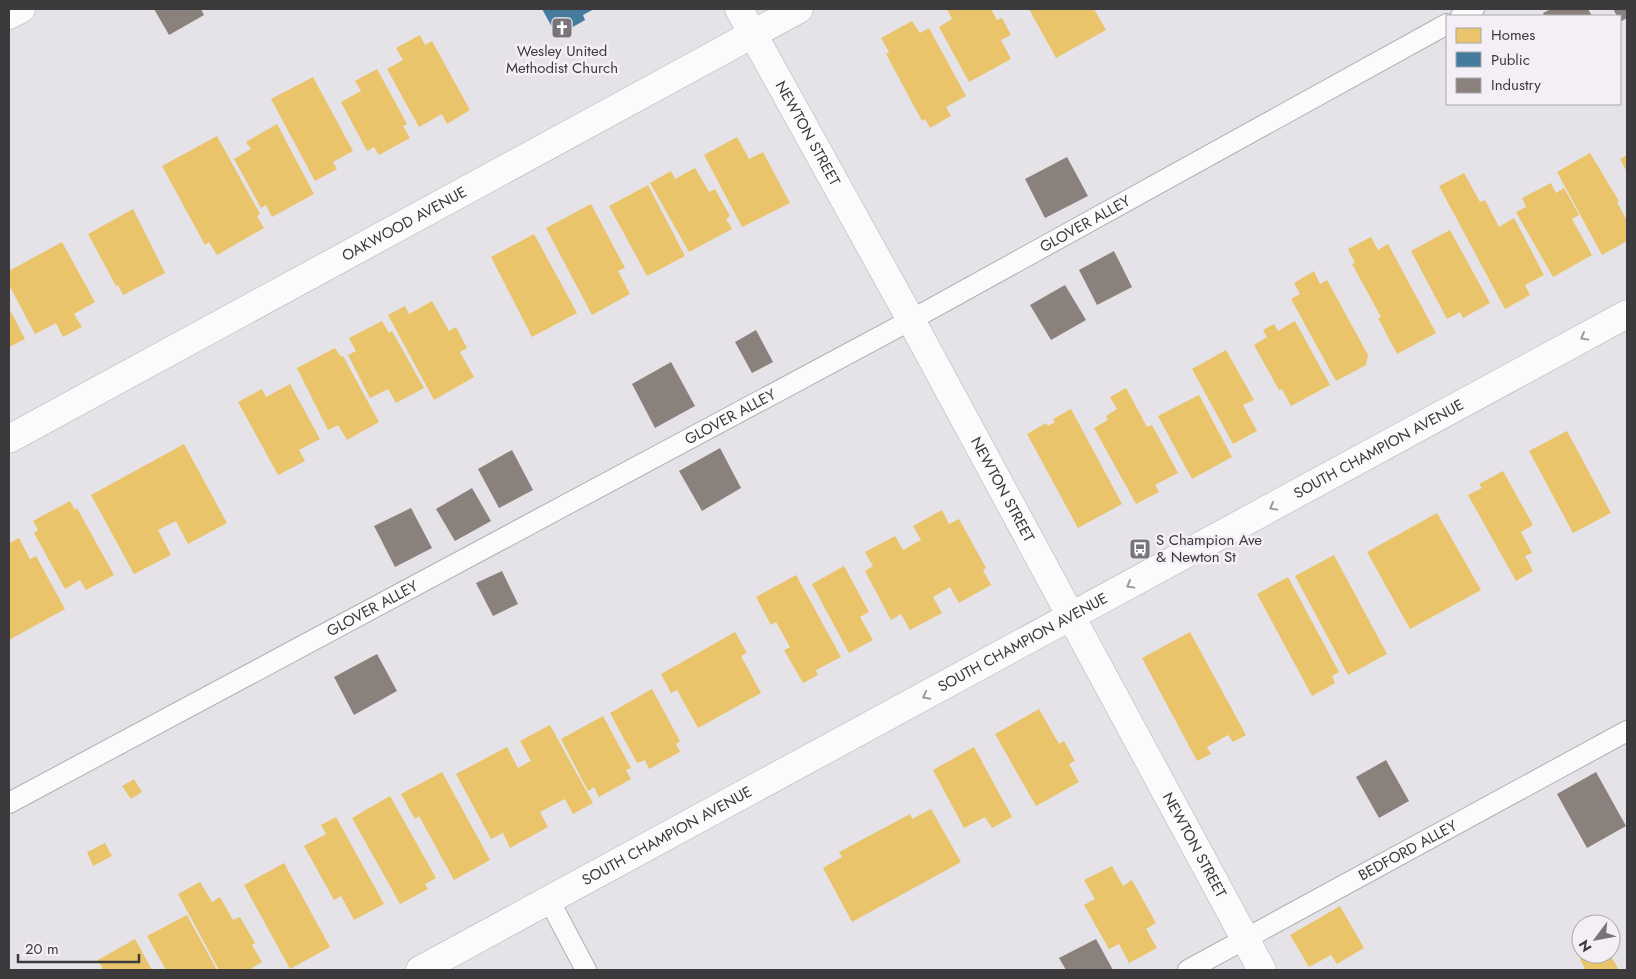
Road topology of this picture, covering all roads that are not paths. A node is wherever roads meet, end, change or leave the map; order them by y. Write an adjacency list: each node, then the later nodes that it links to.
1 (21, 9): 5 (street)
2 (739, 9): 8 (street, NEWTON STREET)
3 (799, 9): 8 (street, OAKWOOD AVENUE)
4 (1474, 9): 6 (lane)
5 (9, 15)
6 (1462, 15)
7 (1446, 25): 10 (lane, GLOVER ALLEY)
8 (752, 34): 10 (street, NEWTON STREET); 11 (street, OAKWOOD AVENUE)
9 (1627, 314): 12 (street, SOUTH CHAMPION AVENUE, one-way to 12)
10 (911, 320): 12 (street, NEWTON STREET); 14 (lane, GLOVER ALLEY)
11 (9, 438)
12 (1072, 616): 15 (street, SOUTH CHAMPION AVENUE, one-way to 15); 16 (street, NEWTON STREET)
13 (1627, 731): 16 (lane, BEDFORD ALLEY)
14 (9, 803)
15 (549, 900): 17 (street, SOUTH CHAMPION AVENUE); 18 (lane)
16 (1246, 939): 19 (lane, BEDFORD ALLEY); 20 (street, NEWTON STREET)
17 (420, 970)
18 (586, 970)
19 (1188, 970)
20 (1262, 970)

